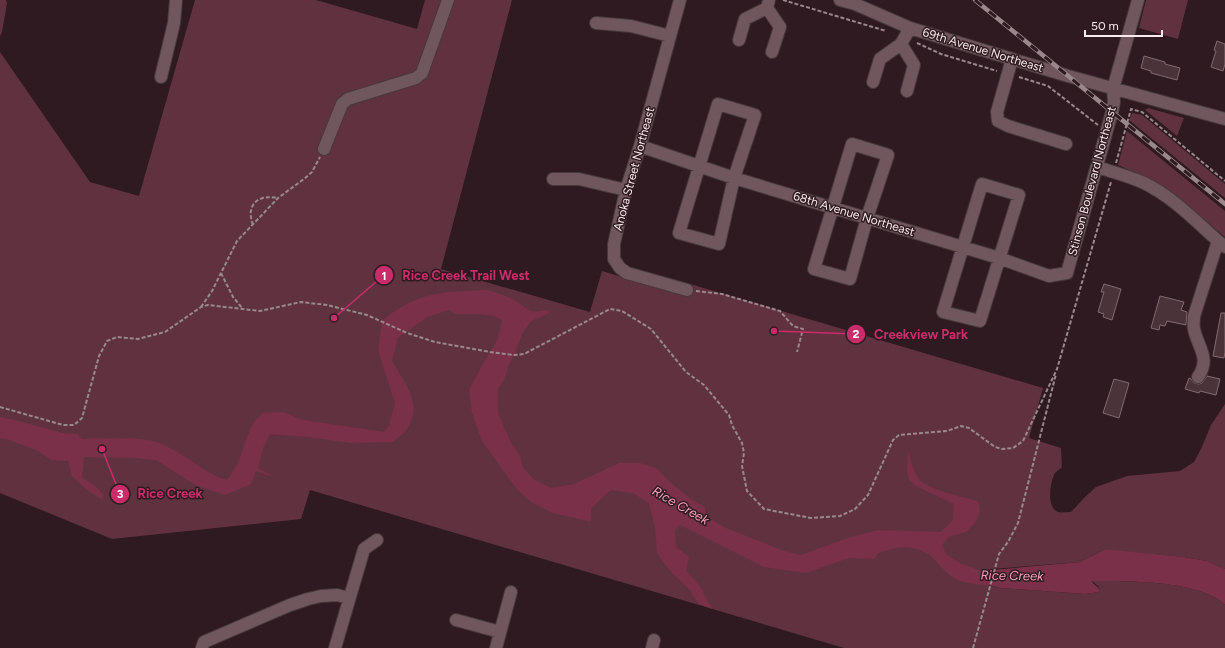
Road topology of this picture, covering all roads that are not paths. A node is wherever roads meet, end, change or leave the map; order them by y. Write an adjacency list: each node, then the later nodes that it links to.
1 (176, 0): 13 (street)
2 (448, 0): 20 (street)
3 (680, 0): 8 (street, Anoka Street Northeast)
4 (840, 0): 9 (street, 69th Avenue Northeast)
5 (1138, 0): 15 (street, Stinson Boulevard Northeast)
6 (768, 4): 10 (street); 11 (street)
7 (596, 23): 8 (street)
8 (670, 36): 19 (street, Anoka Street Northeast)
9 (905, 36): 12 (street, 69th Avenue Northeast); 14 (street); 16 (street)
10 (739, 40)
11 (772, 52)
12 (1012, 59): 15 (street, 69th Avenue Northeast); 18 (street)
13 (161, 77)
14 (873, 82)
15 (1113, 88): 17 (street, 69th Avenue Northeast); 22 (street, Stinson Boulevard Northeast)
16 (907, 91)
17 (1225, 119)
18 (1066, 144)
19 (640, 146): 21 (street, 68th Avenue Northeast); 25 (street, Anoka Street Northeast)
20 (324, 149)
21 (699, 166): 23 (street, 68th Avenue Northeast); 23 (street); 23 (street)
22 (1097, 167): 28 (street); 31 (street, Stinson Boulevard Northeast)
23 (734, 178): 26 (street, 68th Avenue Northeast)
24 (553, 179): 25 (street)
25 (626, 190): 32 (street, Anoka Street Northeast)
26 (832, 207): 27 (street, 68th Avenue Northeast); 27 (street); 27 (street)
27 (867, 218): 29 (street, 68th Avenue Northeast)
28 (1221, 244): 33 (street)
29 (962, 248): 30 (street, 68th Avenue Northeast); 30 (street); 30 (street)
30 (999, 258): 31 (street, 68th Avenue Northeast)
31 (1067, 273)
32 (687, 290)
33 (1198, 377)
34 (377, 540): 36 (street)
35 (511, 592): 38 (street)
36 (349, 598): 39 (street); 40 (street)
37 (456, 620): 38 (street)
38 (500, 632): 41 (street)
39 (202, 648)
40 (335, 648)
41 (496, 648)

